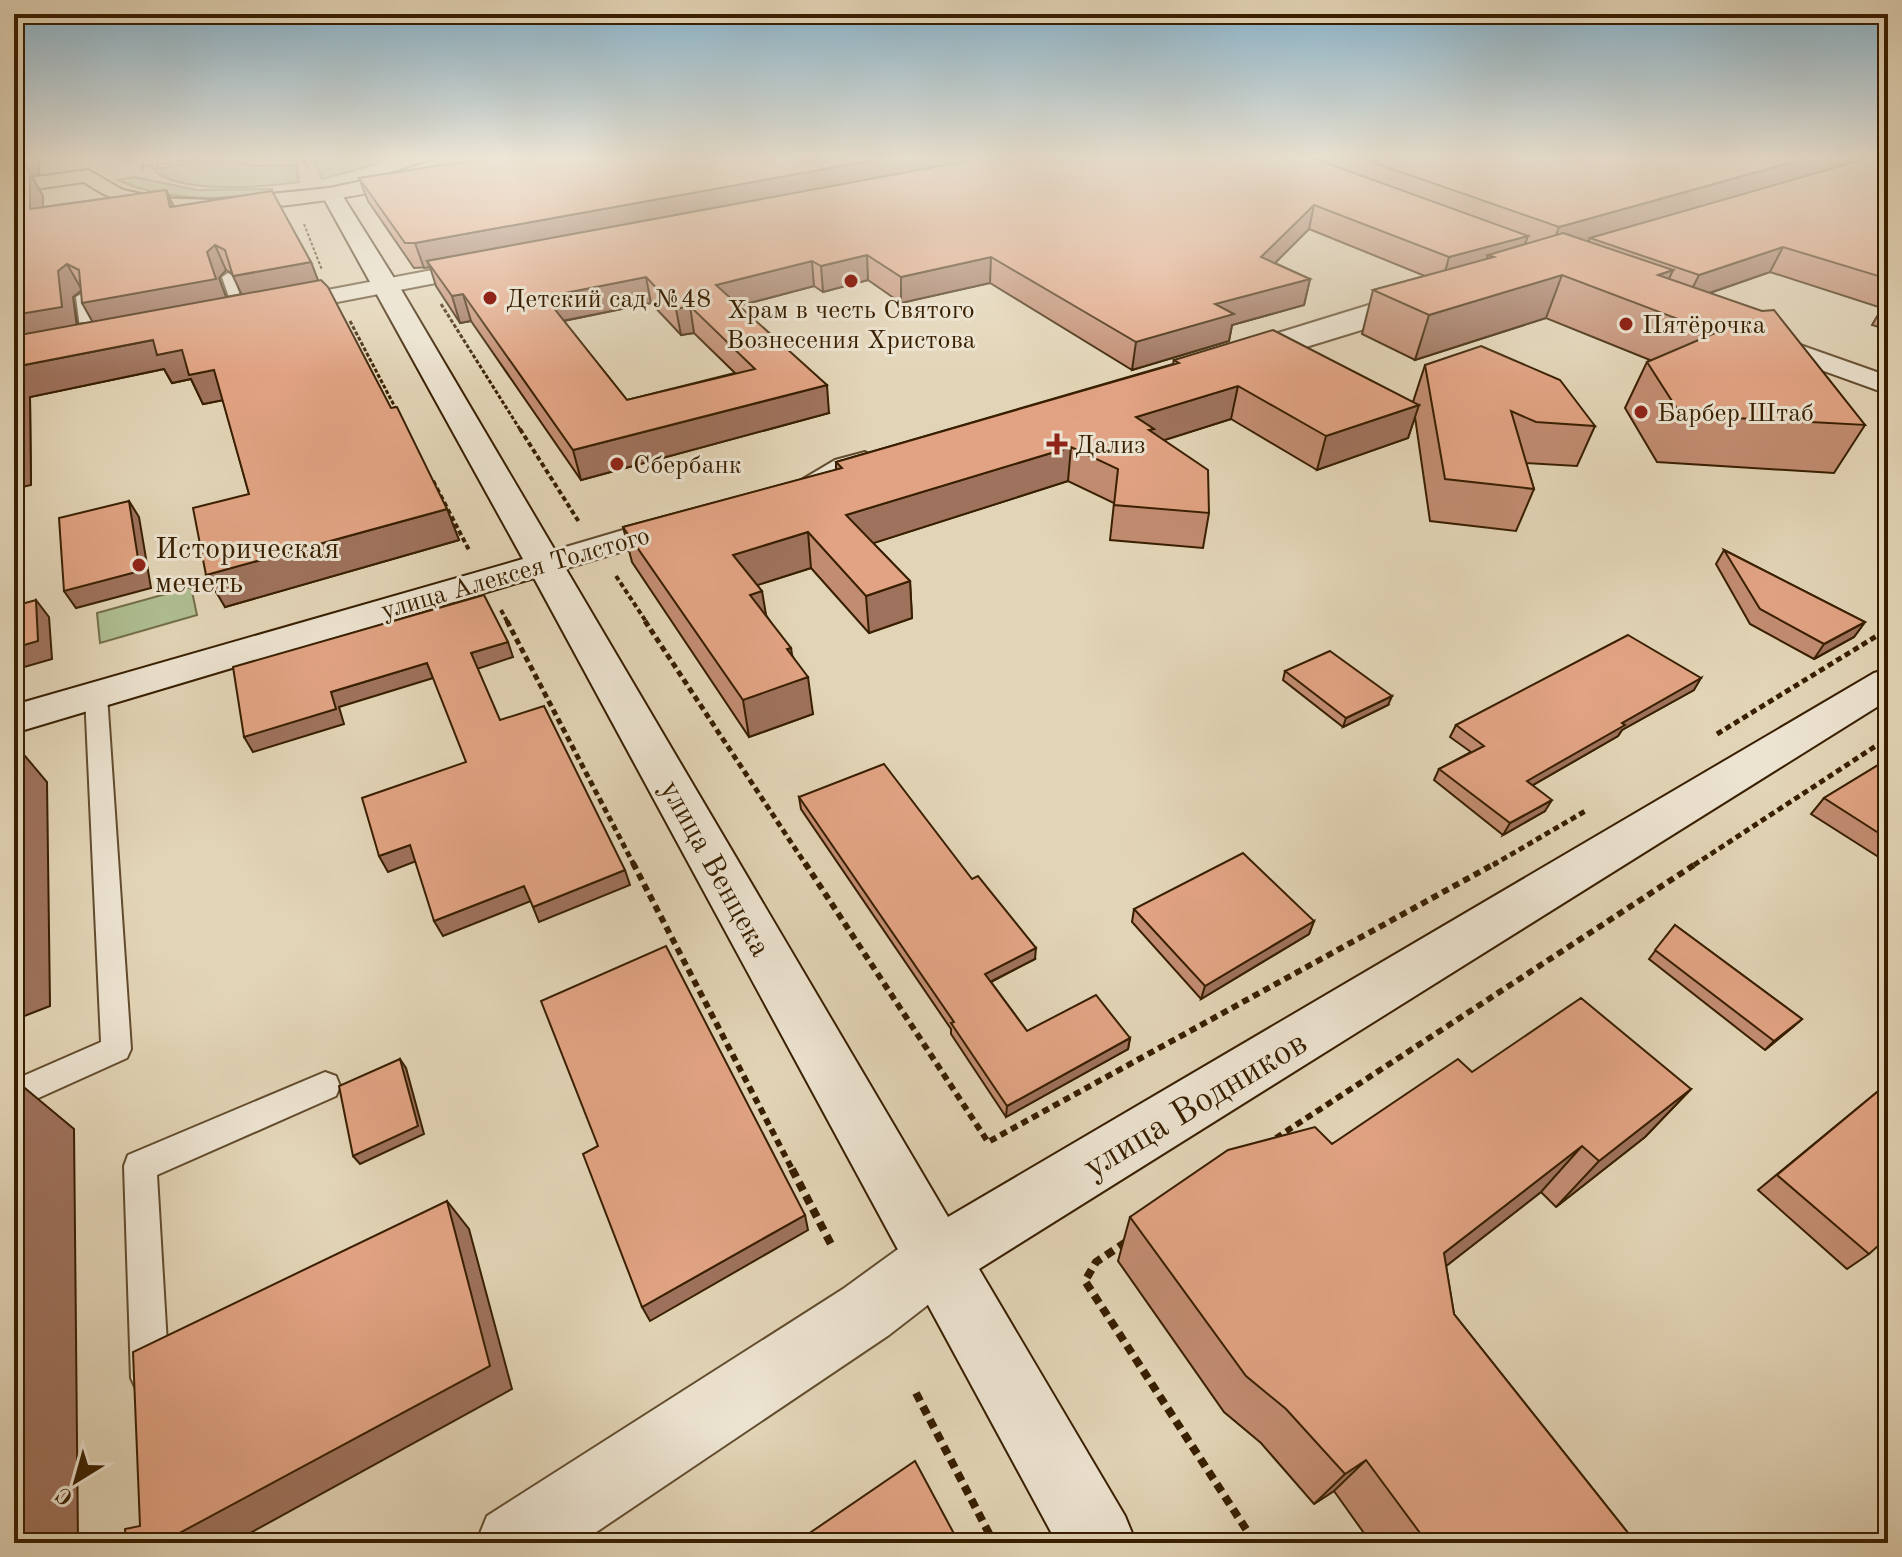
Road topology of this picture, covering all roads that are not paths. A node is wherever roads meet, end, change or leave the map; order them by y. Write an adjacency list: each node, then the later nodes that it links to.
1 (353, 230): 4 (street, улица Венцека)
2 (517, 260): 4 (street)
3 (228, 277): 7 (lane)
4 (387, 286): 7 (street); 18 (street, улица Венцека)
5 (1445, 292): 13 (street)
6 (83, 297): 11 (lane)
7 (242, 314): 8 (street)
8 (211, 320)
9 (1727, 327): 14 (street)
10 (119, 337): 11 (street)
11 (89, 343): 12 (street)
12 (59, 349)
13 (1222, 358)
14 (1888, 386)
15 (886, 459): 16 (street)
16 (780, 494)
17 (719, 512): 18 (street, улица Алексея Толстого)
18 (544, 564): 20 (street, улица Алексея Толстого); 24 (street, улица Венцека)
19 (1888, 682): 24 (street, улица Водников)
20 (96, 695): 21 (street, улица Алексея Толстого); 23 (lane)
21 (14, 719)
22 (325, 1086): 25 (lane)
23 (14, 1095)
24 (938, 1258): 26 (street, улица Водников); 27 (street, улица Венцека)
25 (152, 1417)
26 (514, 1543)
27 (1098, 1543)

